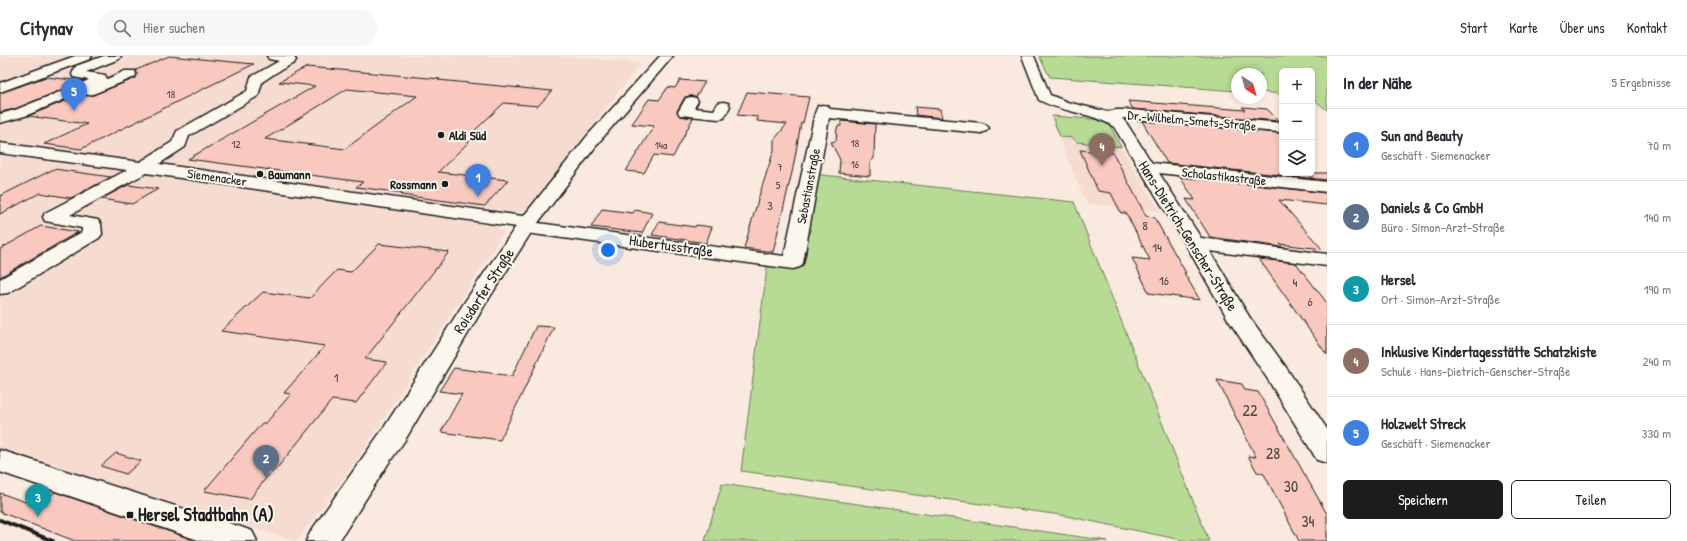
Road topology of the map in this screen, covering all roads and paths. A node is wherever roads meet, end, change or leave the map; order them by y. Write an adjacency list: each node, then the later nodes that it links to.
1 (86, 56): 7 (street)
2 (115, 56): 11 (street)
3 (273, 56): 16 (street)
4 (667, 56): 19 (street, Roisdorfer Straße)
5 (1028, 56): 10 (street, Hans-Dietrich-Genscher-Straße)
6 (130, 74): 12 (street)
7 (0, 88)
8 (691, 100): 9 (street)
9 (723, 106)
10 (1107, 117): 13 (street, Dr.-Wilhelm-Smets-Straße); 17 (street, Hans-Dietrich-Genscher-Straße)
11 (0, 119)
12 (19, 127)
13 (1278, 127)
14 (981, 128): 22 (street, Sebastianstraße)
15 (0, 148): 16 (street, Siemenacker)
16 (142, 166): 19 (street, Siemenacker); 24 (street)
17 (1146, 168): 18 (street, Scholastikastraße); 20 (street, Hans-Dietrich-Genscher-Straße)
18 (1327, 187)
19 (527, 225): 22 (street, Hubertusstraße); 28 (street, Roisdorfer Straße)
20 (1195, 243): 21 (street); 25 (street, Hans-Dietrich-Genscher-Straße)
21 (1320, 259): 23 (street)
22 (793, 263)
23 (1327, 276)
24 (0, 288)
25 (1327, 452)
26 (0, 461): 27 (street)
27 (241, 541)
28 (322, 541)

